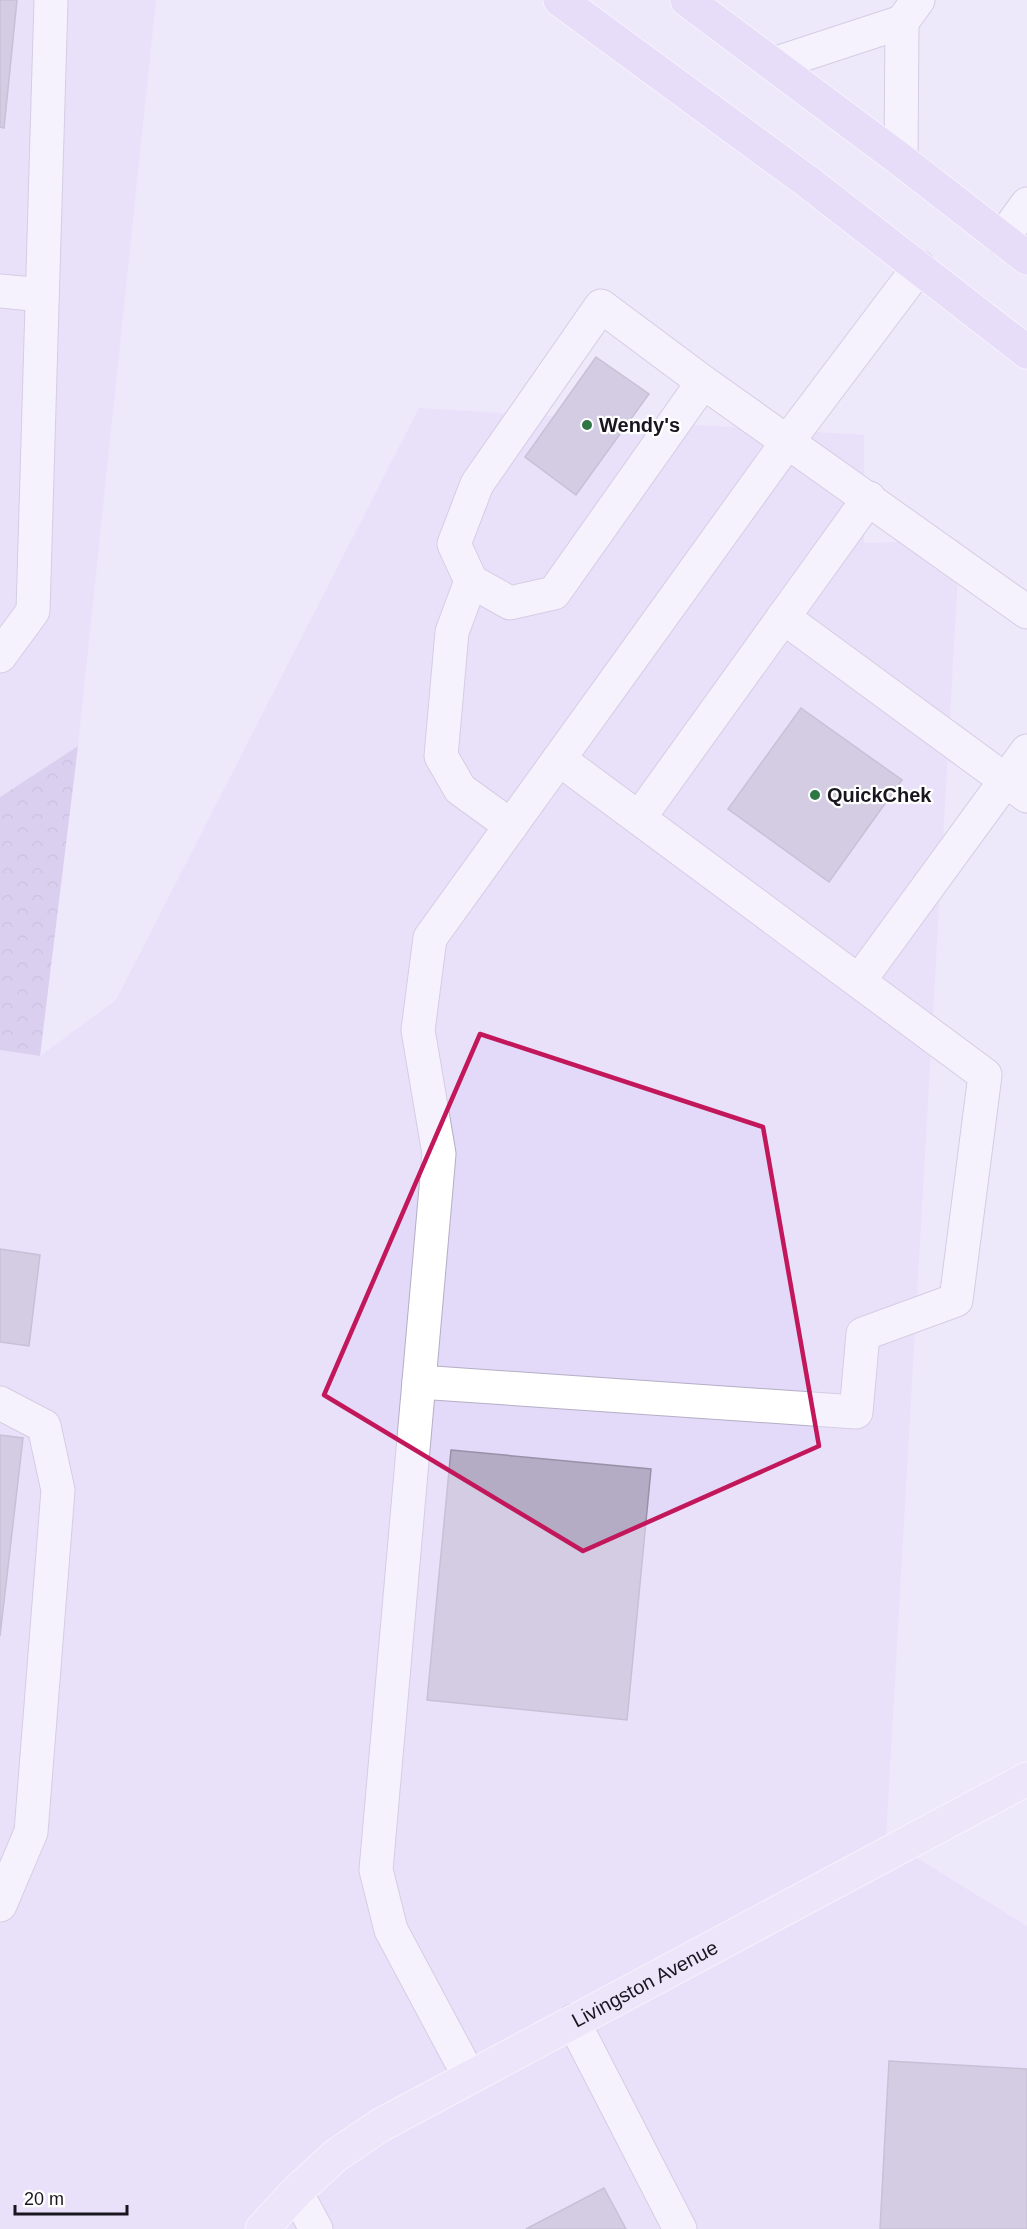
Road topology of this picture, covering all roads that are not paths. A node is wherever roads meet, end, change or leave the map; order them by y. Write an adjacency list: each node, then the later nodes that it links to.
1 (51, 0): 11 (lane)
2 (560, 0): 9 (highway)
3 (687, 0): 5 (highway)
4 (910, 11): 5 (lane); 6 (lane)
5 (774, 64): 6 (highway)
6 (901, 160): 8 (highway)
7 (1027, 204): 8 (lane)
8 (1015, 248)
9 (919, 267): 12 (highway); 14 (lane)
10 (0, 291): 11 (lane)
11 (42, 295): 19 (lane)
12 (1027, 352)
13 (703, 382): 14 (lane); 16 (lane); 16 (lane)
14 (788, 441): 15 (lane); 21 (lane)
15 (869, 498): 17 (lane); 18 (lane)
16 (471, 581): 24 (lane)
17 (1027, 612)
18 (783, 617): 22 (lane); 23 (lane)
19 (0, 656)
20 (1027, 751): 22 (lane)
21 (559, 759): 23 (lane); 24 (lane)
22 (1016, 788): 25 (lane)
23 (639, 818): 25 (lane)
24 (511, 826): 26 (lane)
25 (859, 981): 26 (lane)
26 (419, 1382): 31 (lane)
27 (0, 1403): 29 (lane)
28 (1027, 1779): 30 (main road, Livingston Avenue)
29 (0, 1905)
30 (573, 2021): 31 (main road, Livingston Avenue); 34 (lane)
31 (469, 2076): 32 (main road, Livingston Avenue)
32 (278, 2216): 33 (lane)
33 (316, 2229)
34 (680, 2229)

